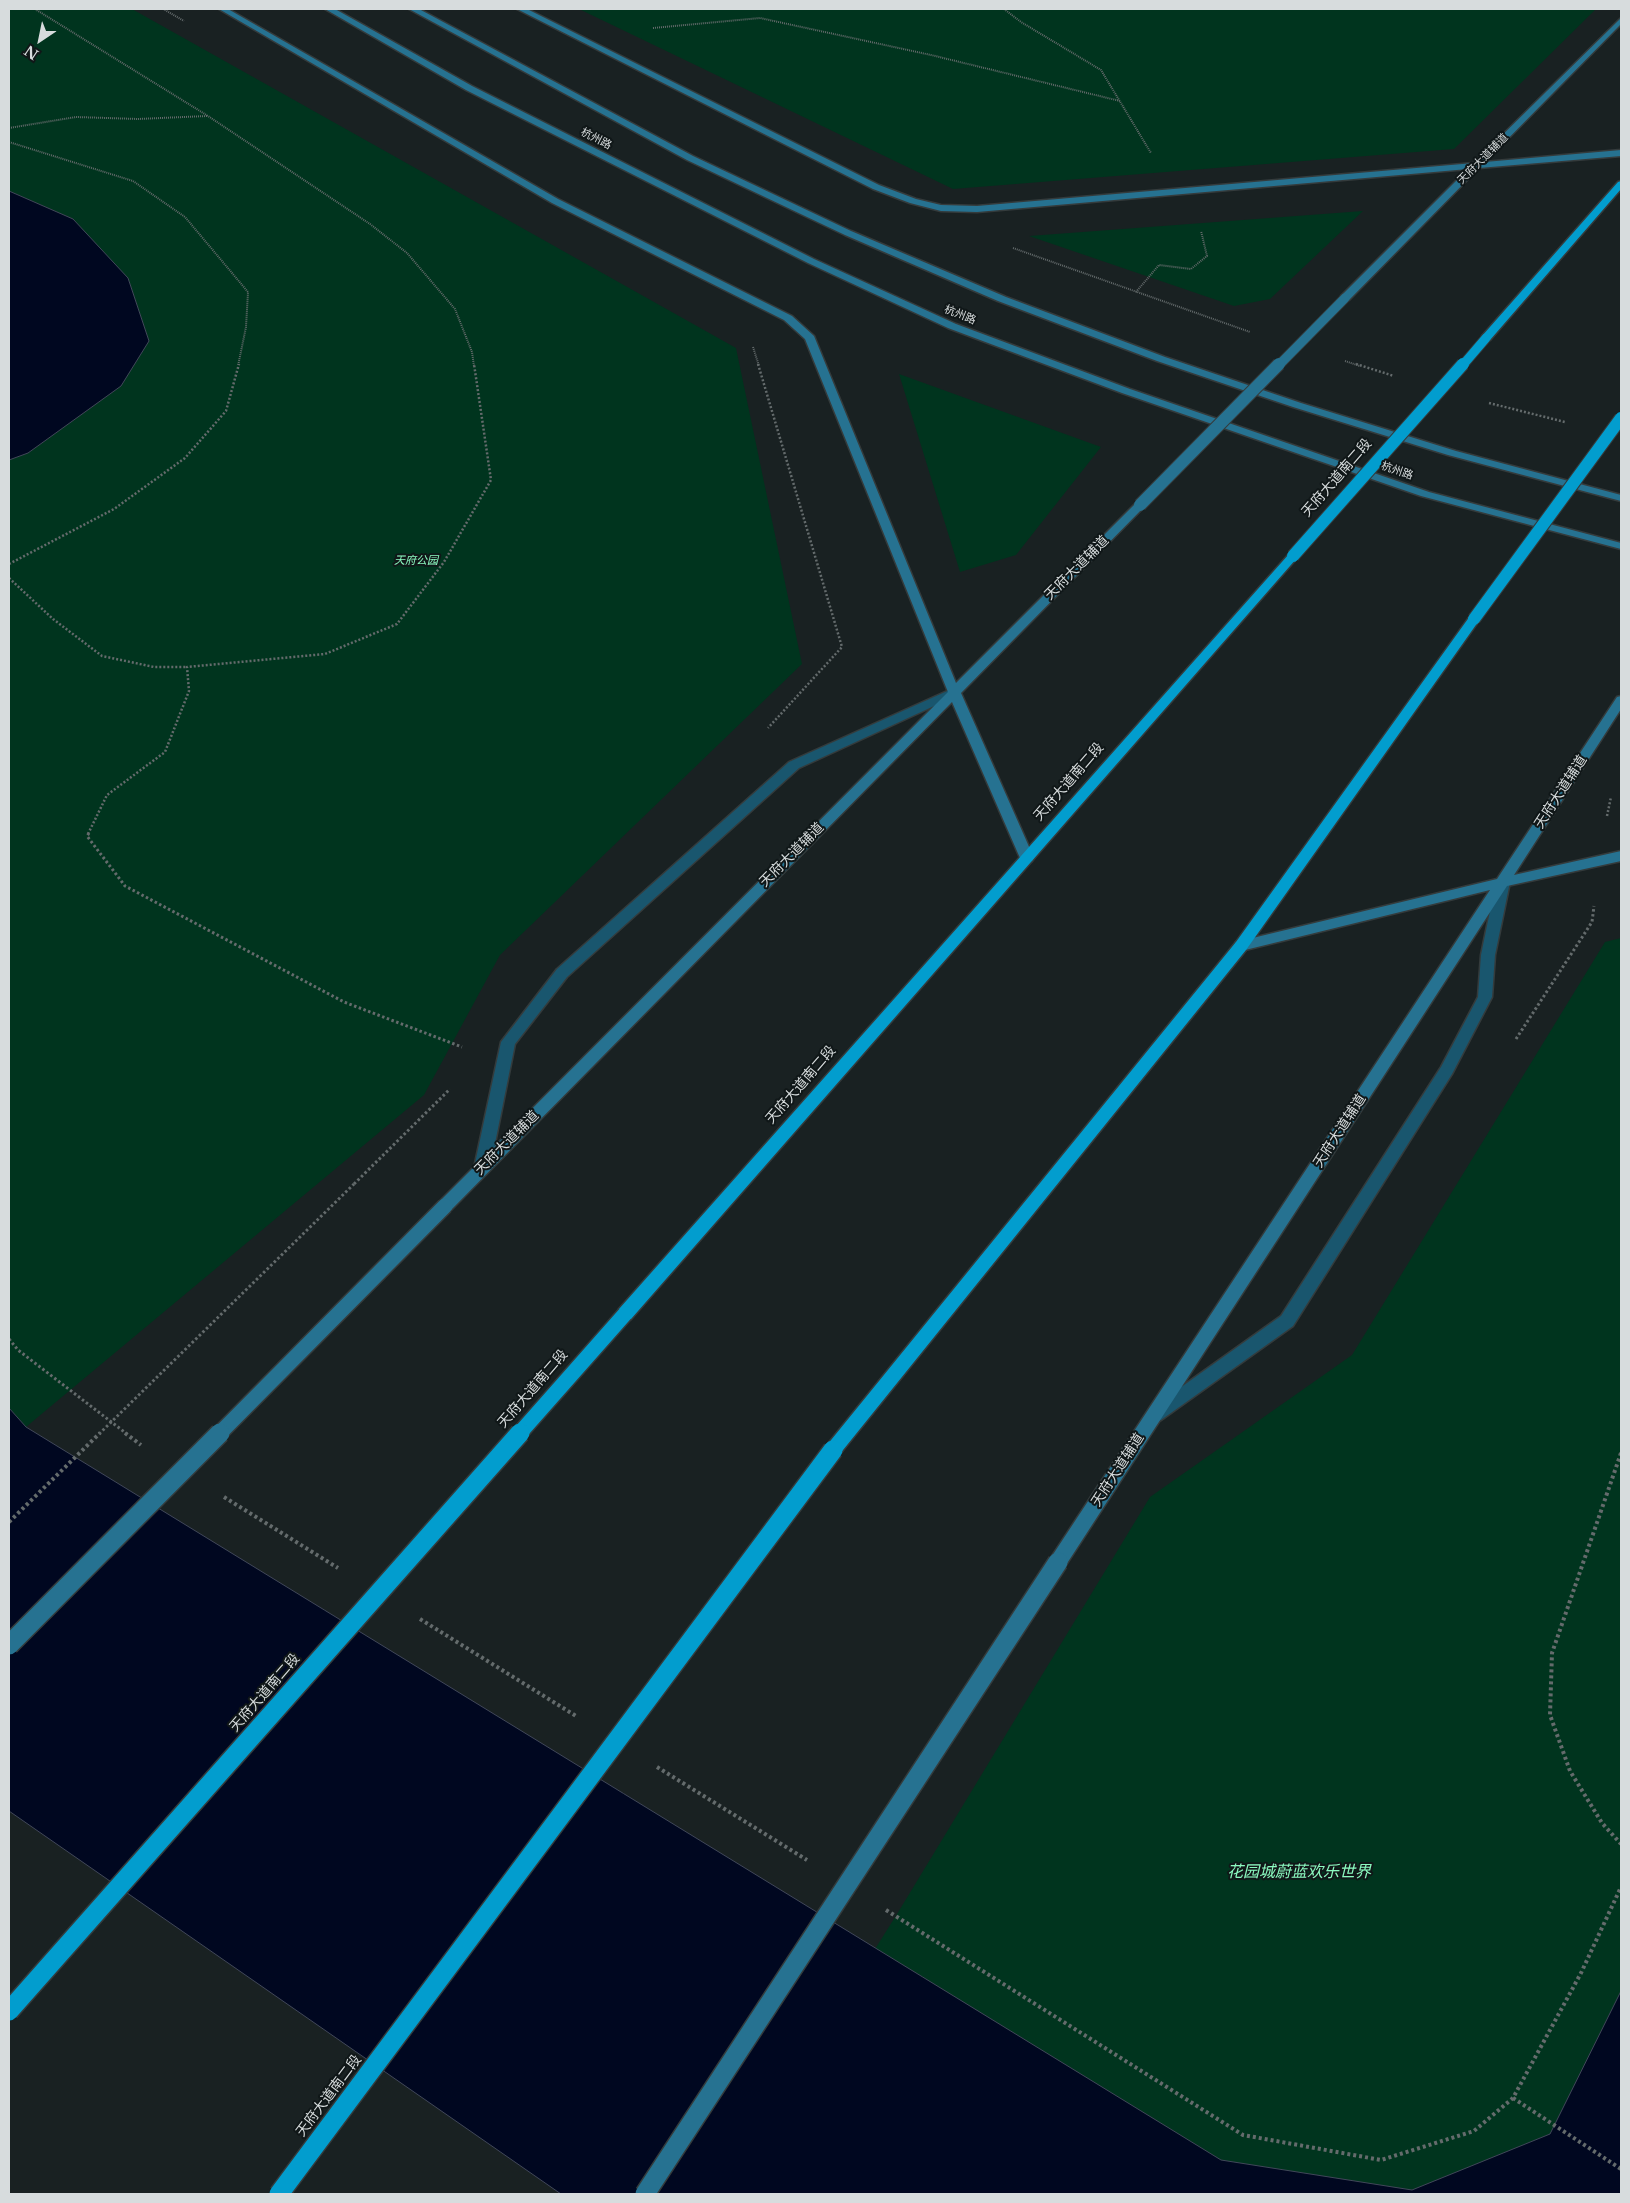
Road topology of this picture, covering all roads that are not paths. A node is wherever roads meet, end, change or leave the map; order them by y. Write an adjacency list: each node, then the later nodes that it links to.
1 (223, 9): 12 (main road)
2 (329, 9): 11 (main road, 杭州路)
3 (413, 9): 10 (main road)
4 (521, 9): 7 (main road)
5 (1621, 20): 7 (main road, 天府大道辅道)
6 (1621, 153): 7 (main road)
7 (1476, 166): 12 (main road, 天府大道辅道, bridge)
8 (1621, 184): 15 (highway, 天府大道南二段, bridge)
9 (1621, 418): 17 (highway, 天府大道南二段, bridge)
10 (1621, 498)
11 (1621, 546)
12 (954, 692): 15 (main road); 18 (main road, 天府大道辅道); 18 (lane)
13 (1621, 700): 16 (main road, 天府大道辅道)
14 (1621, 856): 16 (main road)
15 (1027, 858): 21 (highway, 天府大道南二段, bridge)
16 (1503, 882): 17 (main road); 19 (main road, 天府大道辅道); 19 (lane)
17 (1241, 946): 22 (highway, 天府大道南二段, bridge)
18 (482, 1168): 20 (main road, 天府大道辅道, bridge)
19 (1154, 1416): 23 (main road, 天府大道辅道, bridge)
20 (9, 1645)
21 (9, 2011)
22 (279, 2194)
23 (645, 2194)

